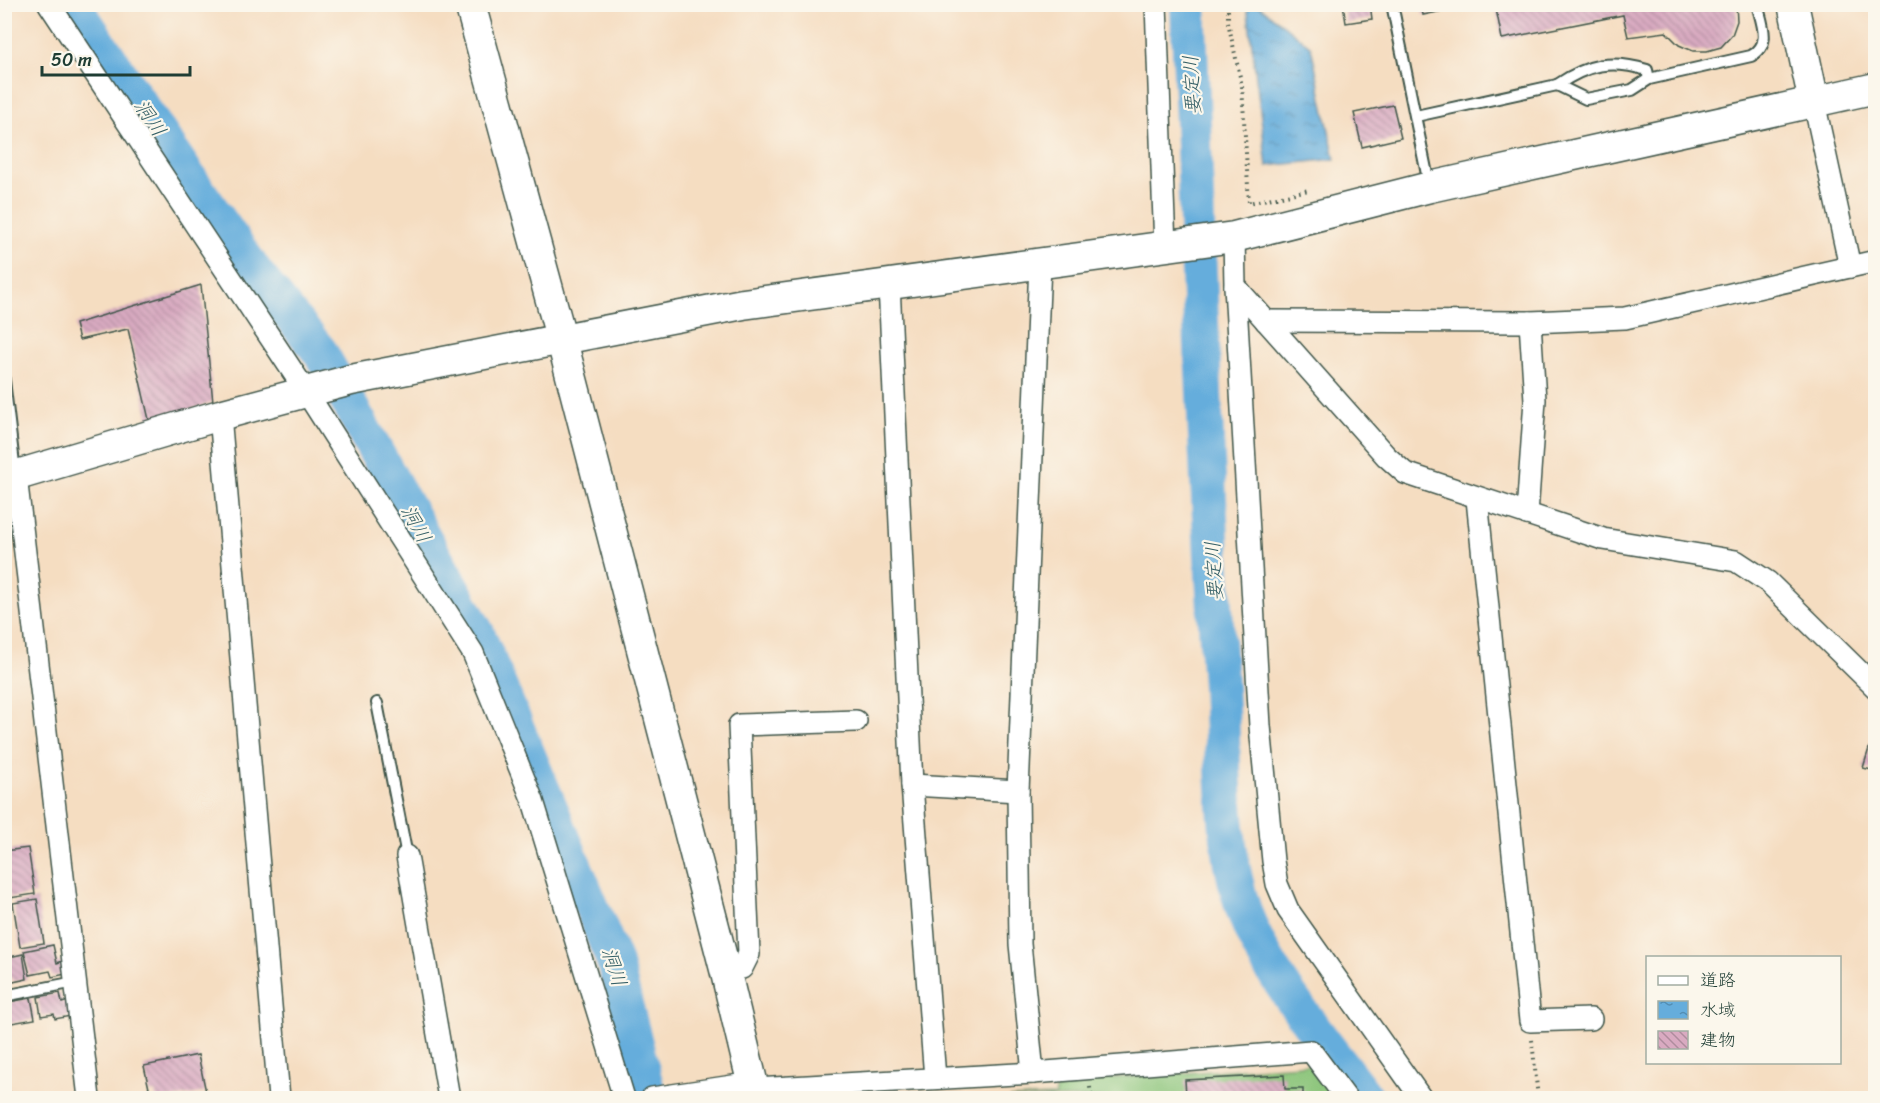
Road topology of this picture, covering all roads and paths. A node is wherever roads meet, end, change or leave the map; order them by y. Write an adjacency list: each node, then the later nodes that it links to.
1 (49, 4): 26 (street)
2 (470, 4): 24 (street)
3 (1156, 4): 16 (street)
4 (1228, 4): 14 (path)
5 (1392, 4): 12 (lane)
6 (1757, 4): 8 (lane)
7 (1792, 4): 11 (street)
8 (1649, 79): 9 (lane); 9 (lane)
9 (1557, 85): 12 (lane)
10 (1875, 88): 11 (street)
11 (1814, 102): 13 (street); 19 (street)
12 (1416, 116): 13 (lane)
13 (1430, 187): 15 (street)
14 (1249, 203)
15 (1234, 237): 16 (street); 21 (street)
16 (1165, 248): 18 (street)
17 (1875, 261): 19 (street)
18 (1040, 264): 20 (street); 35 (street)
19 (1850, 267): 23 (street)
20 (890, 284): 24 (street); 34 (street)
21 (1235, 286): 22 (street); 51 (street)
22 (1266, 321): 23 (street); 29 (street)
23 (1530, 322): 30 (street)
24 (561, 337): 26 (street); 37 (street)
25 (4, 380): 28 (lane)
26 (305, 390): 27 (street); 49 (street)
27 (220, 415): 28 (street); 47 (street)
28 (10, 478): 38 (street)
29 (1477, 499): 30 (street); 41 (street)
30 (1527, 514): 31 (street)
31 (1875, 688)
32 (377, 703): 36 (lane)
33 (856, 721): 37 (street)
34 (912, 785): 35 (street); 43 (street)
35 (1018, 791): 42 (street)
36 (407, 856): 48 (street)
37 (726, 973): 44 (street)
38 (75, 982): 39 (lane); 46 (street)
39 (4, 996)
40 (1591, 1019): 41 (street)
41 (1530, 1022): 52 (path)
42 (1033, 1074): 43 (street); 50 (street)
43 (935, 1078): 44 (street)
44 (754, 1090): 45 (street)
45 (658, 1097)
46 (89, 1098)
47 (279, 1098)
48 (449, 1098)
49 (624, 1098)
50 (1346, 1098)
51 (1420, 1098)
52 (1538, 1098)

